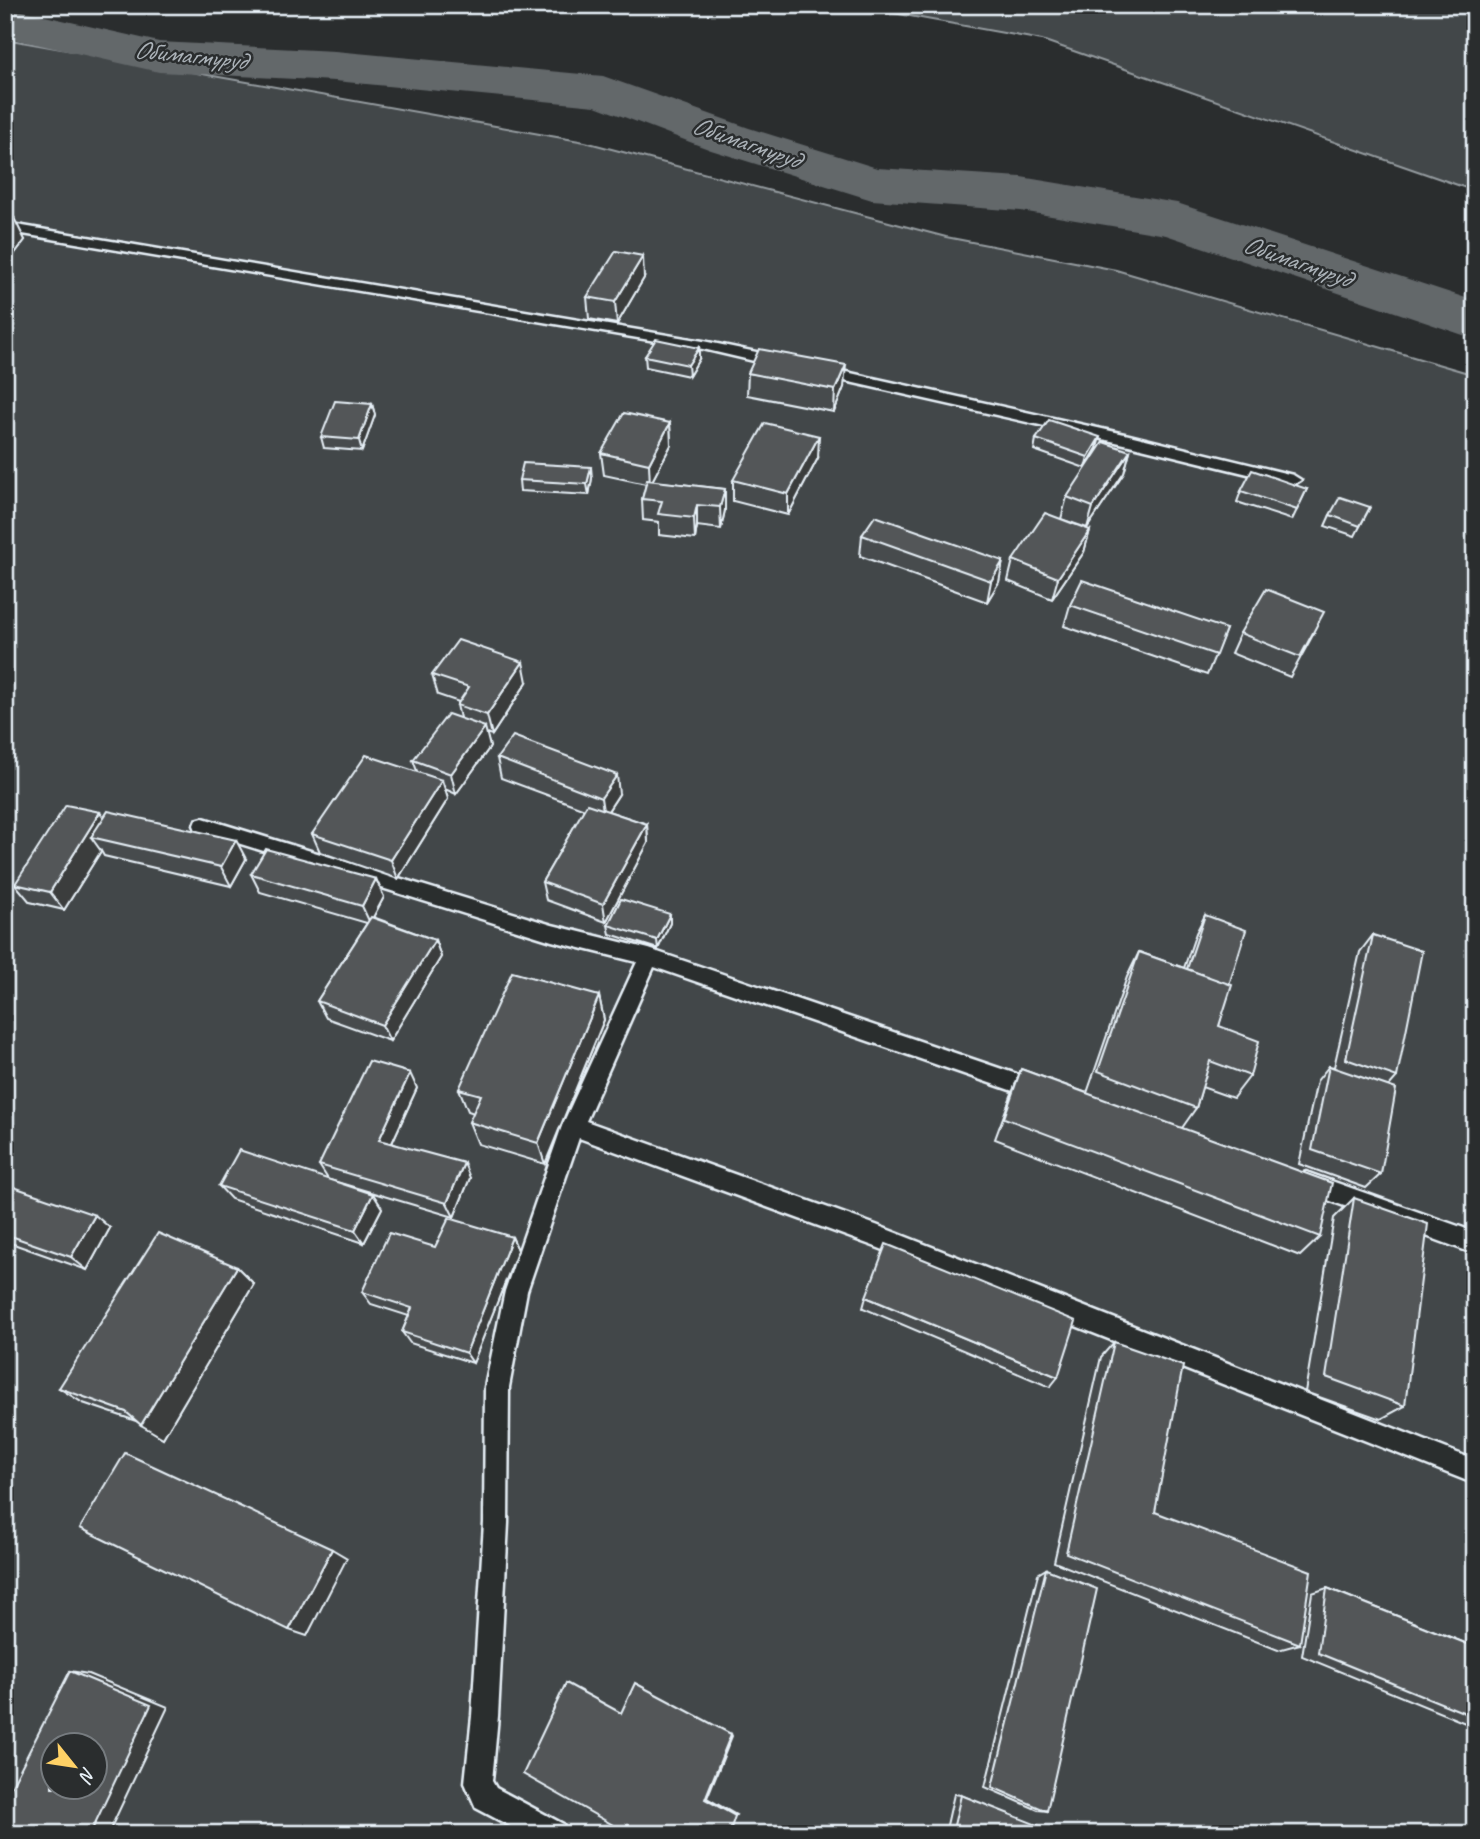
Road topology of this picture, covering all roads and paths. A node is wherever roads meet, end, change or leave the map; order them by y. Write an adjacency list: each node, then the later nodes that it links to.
1 (5, 227): 2 (lane)
2 (1293, 480)
3 (203, 825): 4 (lane)
4 (649, 957): 5 (lane); 6 (lane)
5 (1060, 1098)
6 (573, 1126): 9 (lane); 10 (lane)
7 (1285, 1175): 8 (lane)
8 (1475, 1243)
9 (1475, 1472)
10 (553, 1834)

